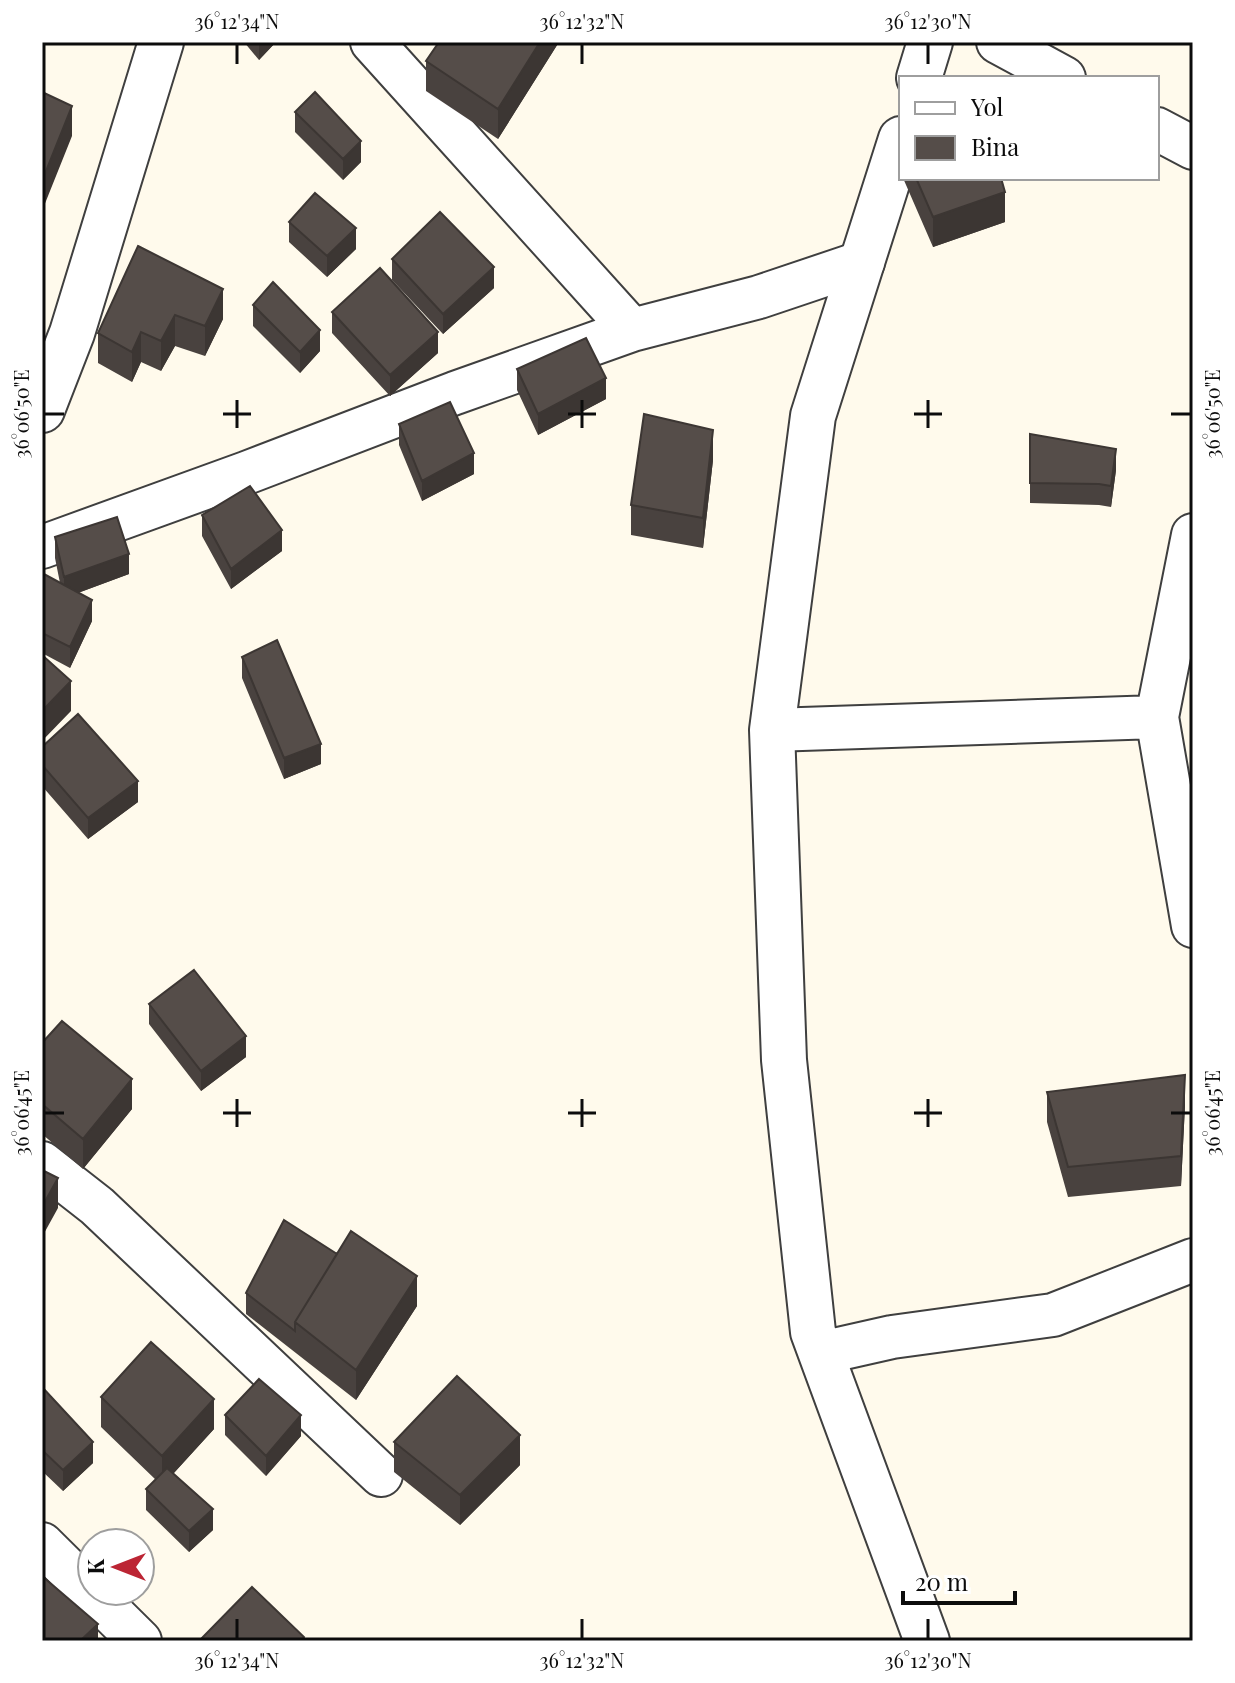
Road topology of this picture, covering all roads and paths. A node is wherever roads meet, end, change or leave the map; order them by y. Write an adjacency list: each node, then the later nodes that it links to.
1 (161, 42): 12 (street)
2 (372, 42): 11 (street)
3 (930, 42): 5 (street)
4 (998, 42): 6 (street)
5 (920, 76)
6 (1060, 76)
7 (1159, 130): 9 (street)
8 (899, 145): 10 (street)
9 (1193, 148)
10 (863, 262): 11 (street); 16 (street)
11 (632, 330): 14 (street)
12 (42, 410)
13 (1193, 535): 15 (street)
14 (42, 547)
15 (1157, 717): 16 (street); 17 (street)
16 (772, 730): 20 (street)
17 (1193, 926)
18 (42, 1163): 21 (street)
19 (1193, 1260): 20 (street)
20 (821, 1353): 24 (street)
21 (381, 1475)
22 (42, 1544): 23 (street)
23 (140, 1641)
24 (927, 1641)

